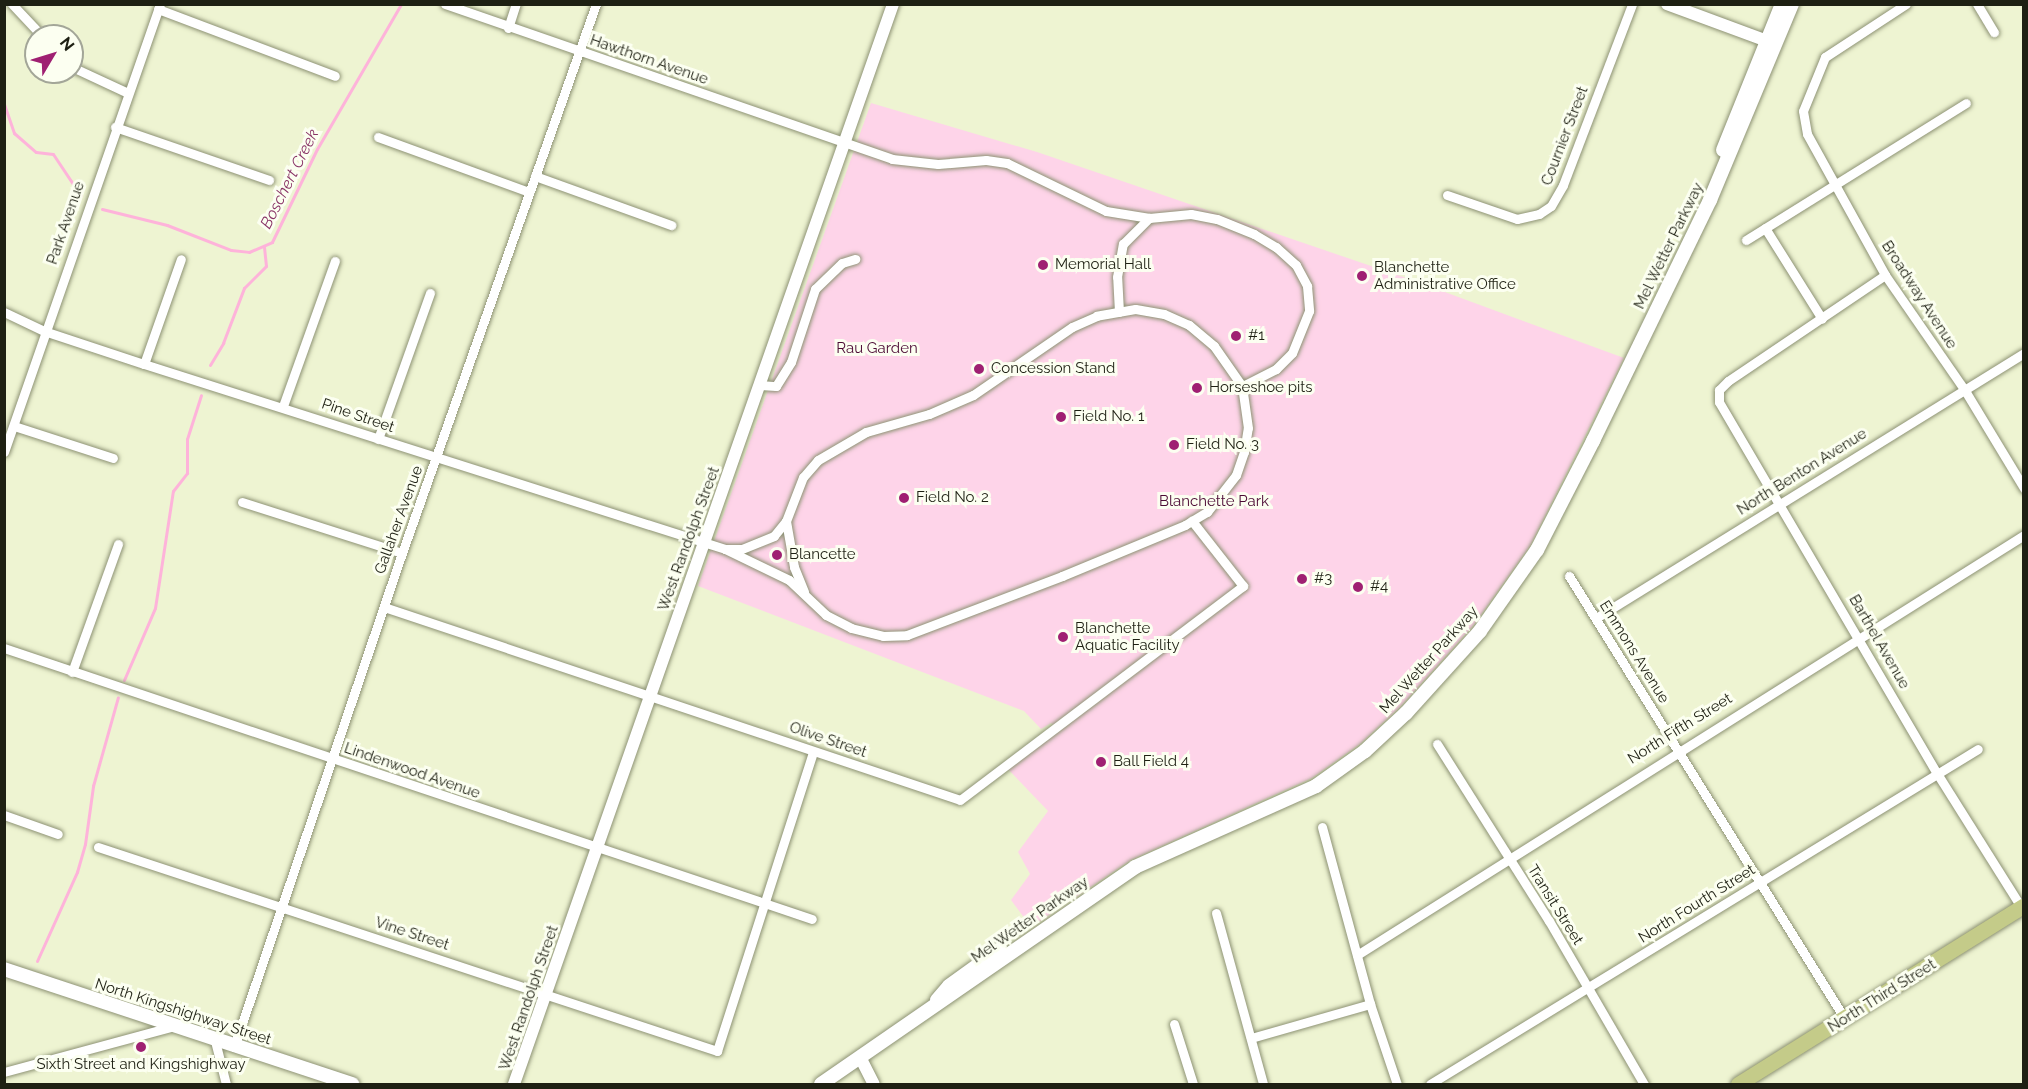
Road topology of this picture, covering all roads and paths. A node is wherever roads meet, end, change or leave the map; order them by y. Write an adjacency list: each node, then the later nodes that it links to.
1 (12, 4): 13 (street)
2 (445, 4): 14 (street, Hawthorn Avenue)
3 (516, 4): 14 (street)
4 (596, 4): 17 (street, Gallaher Avenue)
5 (893, 4): 24 (street, West Randolph Street)
6 (1632, 4): 29 (street, Cournier Street)
7 (1667, 4): 16 (street)
8 (1782, 4): 16 (main road, Mel Wetter Parkway)
9 (1792, 4): 16 (main road, Mel Wetter Parkway)
10 (1906, 4): 27 (street, Broadway Avenue)
11 (1977, 4): 15 (street)
12 (159, 7): 19 (street); 20 (street, Park Avenue)
13 (31, 24)
14 (508, 28): 17 (street, Hawthorn Avenue)
15 (1994, 32)
16 (1771, 43): 101 (main road, Mel Wetter Parkway)
17 (581, 52): 24 (street, Hawthorn Avenue); 25 (street, Gallaher Avenue)
18 (84, 73): 20 (street)
19 (335, 76)
20 (128, 93): 22 (street, Park Avenue)
21 (1966, 103): 27 (street)
22 (115, 127): 26 (street); 42 (street, Park Avenue)
23 (378, 137): 28 (street)
24 (844, 142): 30 (street, Hawthorn Avenue); 45 (street, West Randolph Street)
25 (535, 176): 28 (street, Gallaher Avenue); 31 (street)
26 (269, 180)
27 (1834, 185): 32 (street); 37 (street, Broadway Avenue)
28 (530, 192): 52 (street, Gallaher Avenue)
29 (1447, 195)
30 (1149, 219): 40 (street); 46 (street, Hawthorn Avenue)
31 (671, 225)
32 (1765, 228): 33 (street); 41 (street)
33 (1746, 240)
34 (181, 259): 44 (street)
35 (855, 259): 45 (street)
36 (335, 261): 48 (street)
37 (1886, 275): 41 (street); 47 (street, Broadway Avenue)
38 (430, 293): 50 (street)
39 (4, 312): 42 (street, Pine Street)
40 (1119, 312): 46 (street); 57 (street)
41 (1822, 319): 56 (street, Barthel Avenue)
42 (44, 331): 44 (street, Pine Street); 49 (street, Park Avenue)
43 (2024, 353): 47 (street, North Benton Avenue)
44 (144, 364): 48 (street, Pine Street)
45 (760, 386): 60 (street, West Randolph Street)
46 (1242, 386): 58 (street)
47 (1964, 389): 54 (street, Broadway Avenue); 56 (street, North Benton Avenue)
48 (282, 406): 50 (street, Pine Street)
49 (14, 426): 51 (street, Park Avenue); 53 (street)
50 (378, 440): 52 (street, Pine Street)
51 (4, 452)
52 (438, 456): 60 (street, Pine Street); 63 (street, Gallaher Avenue)
53 (113, 458)
54 (2024, 488)
55 (242, 502): 63 (street)
56 (1777, 505): 67 (street, North Benton Avenue); 68 (street, Barthel Avenue)
57 (786, 520): 62 (street); 65 (street)
58 (1192, 521): 65 (street); 75 (street, Olive Street)
59 (2024, 535): 68 (street, North Fifth Street)
60 (704, 540): 62 (street, Pine Street); 71 (street, West Randolph Street)
61 (118, 544): 70 (street)
62 (725, 549): 65 (street, Pine Street)
63 (402, 553): 66 (street, Gallaher Avenue)
64 (1569, 576): 67 (street, Emmons Avenue)
65 (804, 592)
66 (384, 608): 71 (street, Olive Street); 76 (street, Gallaher Avenue)
67 (1596, 618): 74 (street, Emmons Avenue)
68 (1859, 637): 74 (street, North Fifth Street); 77 (street, Barthel Avenue)
69 (4, 648): 70 (street, Lindenwood Avenue)
70 (72, 672): 76 (street, Lindenwood Avenue)
71 (649, 694): 75 (street, Olive Street); 82 (street, West Randolph Street)
72 (1437, 744): 83 (street, Transit Street)
73 (1978, 749): 77 (street, North Fourth Street)
74 (1677, 750): 83 (street, North Fifth Street); 84 (street, Emmons Avenue)
75 (813, 752): 85 (street)
76 (334, 760): 82 (street, Lindenwood Avenue); 87 (street, Gallaher Avenue)
77 (1938, 775): 84 (street, North Fourth Street); 86 (street, Barthel Avenue)
78 (4, 815): 80 (street)
79 (1322, 827): 90 (street)
80 (58, 834)
81 (98, 847): 87 (street, Vine Street)
82 (597, 848): 85 (street, Lindenwood Avenue); 93 (street, West Randolph Street)
83 (1508, 857): 90 (street, North Fifth Street); 92 (street, Transit Street)
84 (1761, 882): 92 (street, North Fourth Street); 95 (street, Emmons Avenue)
85 (762, 902): 89 (street, Lindenwood Avenue); 93 (street, Vine Street)
86 (2022, 906): 95 (main road, North Third Street)
87 (281, 907): 93 (street, Vine Street); 100 (street, Gallaher Avenue)
88 (1215, 913): 98 (street)
89 (812, 918)
90 (1358, 956): 94 (street)
91 (4, 969): 97 (main road, North Kingshighway Street)
92 (1589, 988): 111 (street, North Fourth Street); 112 (street, Transit Street)
93 (545, 994): 105 (street, West Randolph Street)
94 (1370, 1004): 98 (street); 110 (street)
95 (1845, 1019): 113 (main road, North Third Street)
96 (1174, 1024): 108 (street)
97 (171, 1027): 99 (main road, North Kingshighway Street); 102 (street)
98 (1251, 1038): 109 (street)
99 (215, 1041): 100 (main road, North Kingshighway Street); 103 (street)
100 (234, 1047): 104 (main road, North Kingshighway Street)
101 (860, 1057): 106 (main road); 107 (street)
102 (4, 1072)
103 (226, 1084)
104 (352, 1084)
105 (514, 1084)
106 (821, 1084)
107 (874, 1084)
108 (1193, 1084)
109 (1263, 1084)
110 (1397, 1084)
111 (1430, 1084)
112 (1644, 1084)
113 (1738, 1084)

